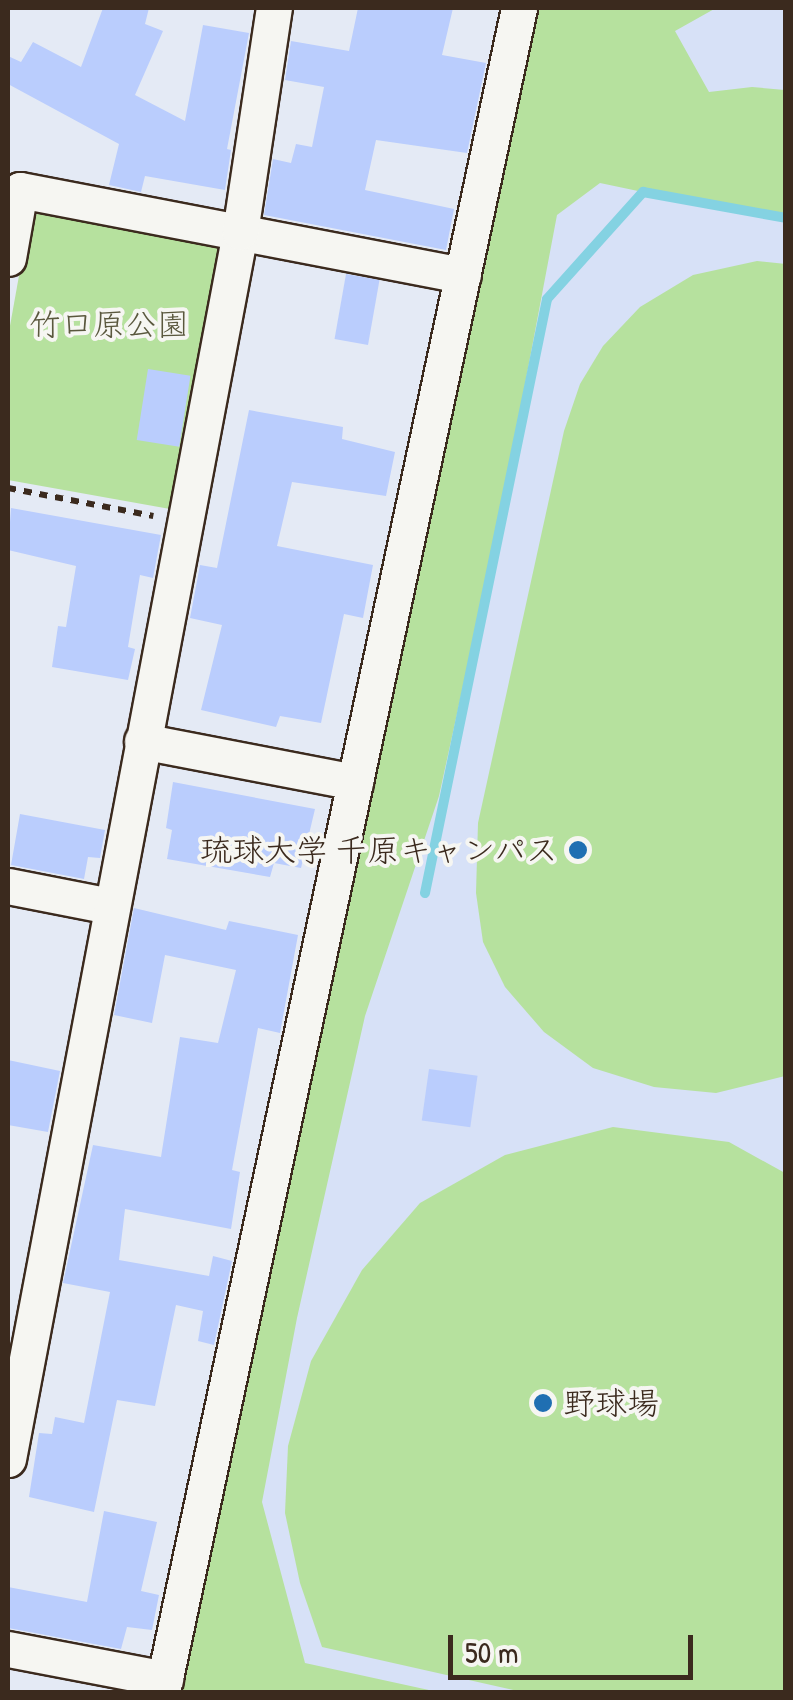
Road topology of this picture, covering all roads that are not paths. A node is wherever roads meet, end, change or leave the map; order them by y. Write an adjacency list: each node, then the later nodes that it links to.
1 (274, 8): 3 (street)
2 (519, 8): 5 (street)
3 (240, 232): 4 (street); 5 (street); 6 (street)
4 (8, 258)
5 (463, 275): 7 (street)
6 (142, 741): 7 (street); 9 (street)
7 (355, 782): 12 (street)
8 (8, 886): 9 (street)
9 (110, 906): 10 (street)
10 (8, 1458)
11 (8, 1650): 12 (street)
12 (164, 1686)

